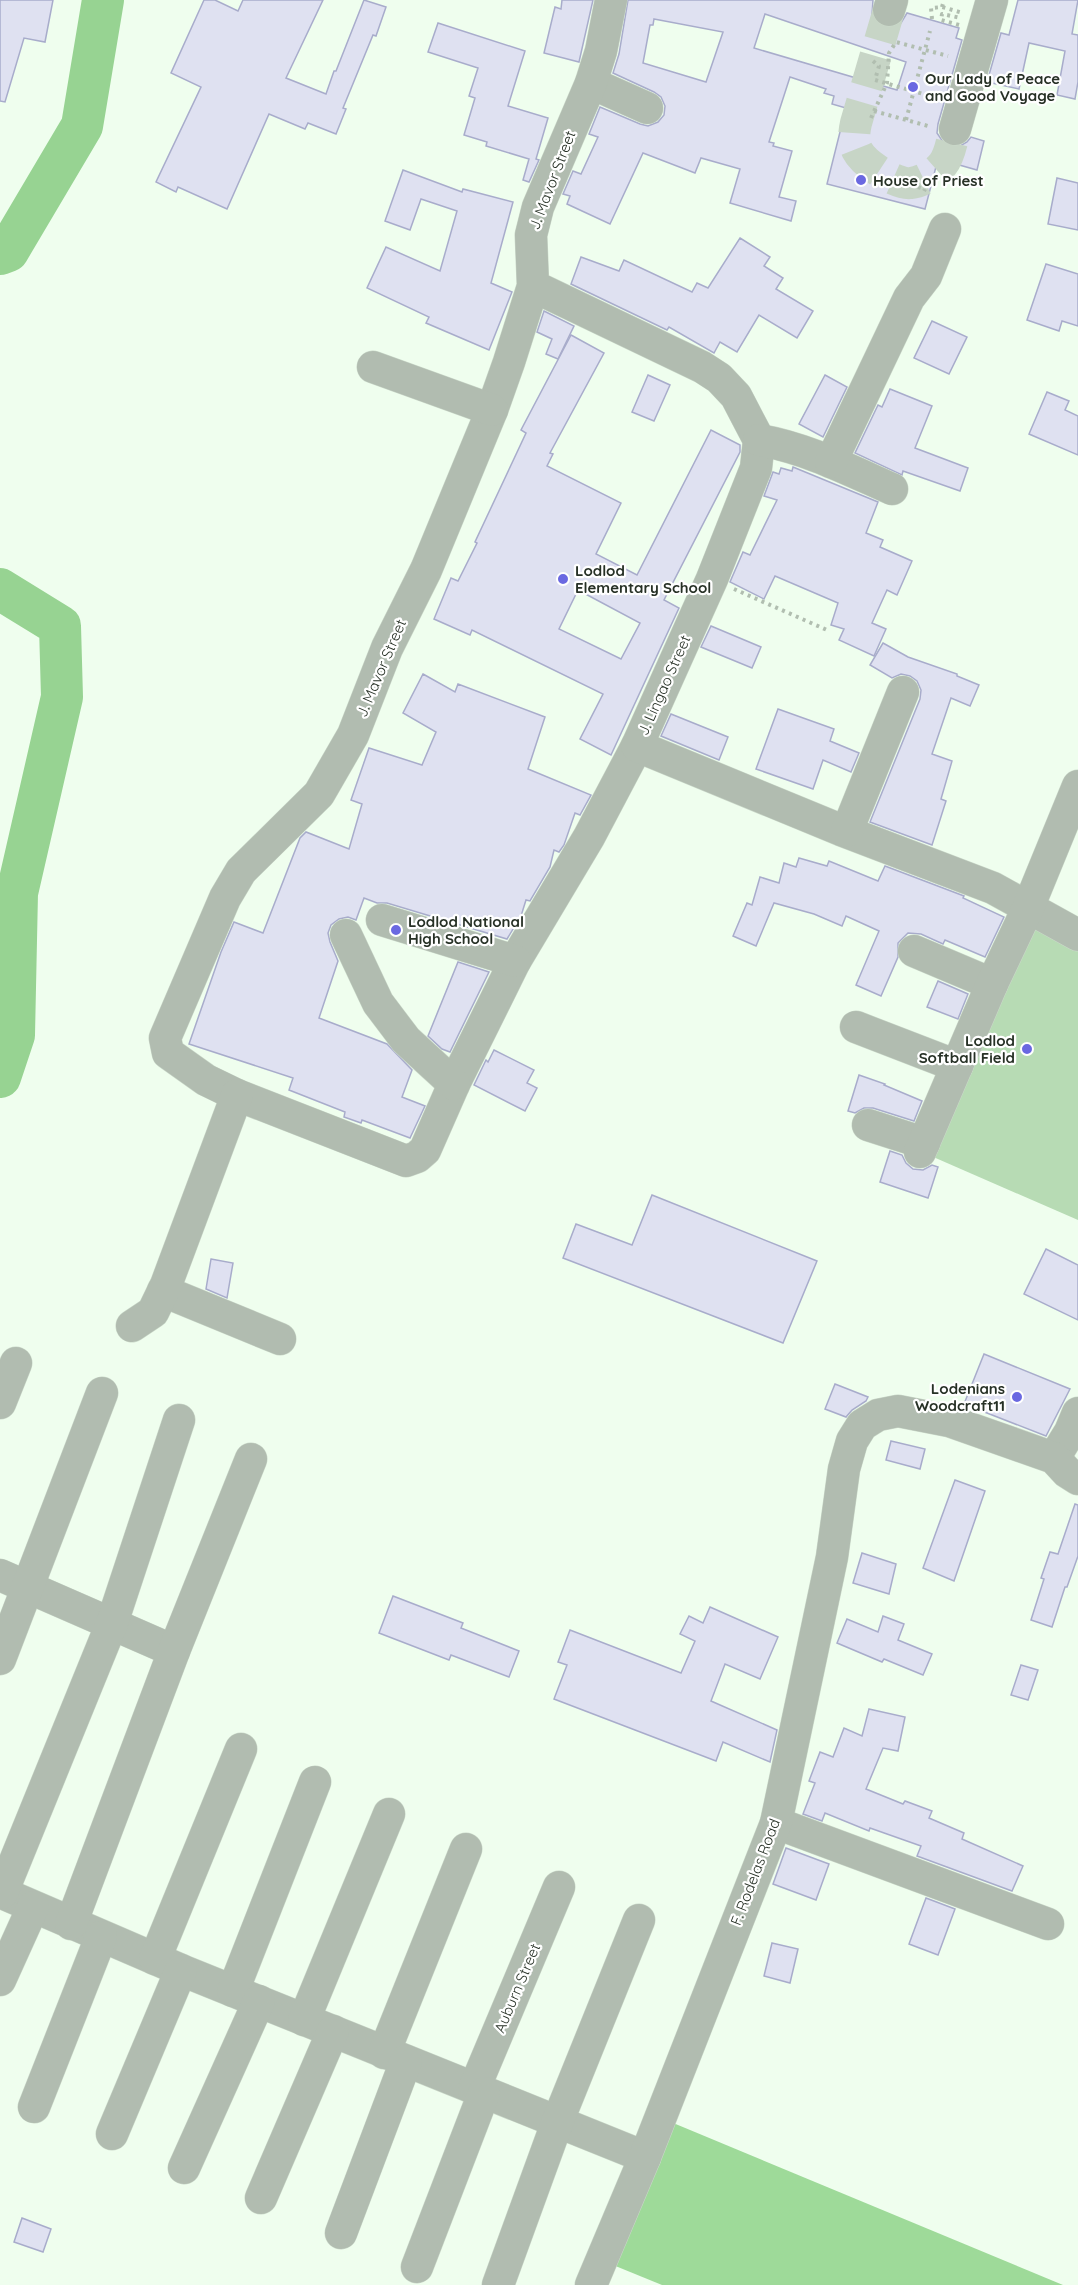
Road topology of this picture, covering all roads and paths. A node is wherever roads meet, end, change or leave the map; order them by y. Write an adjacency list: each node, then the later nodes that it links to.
1 (611, 0): 9 (street, J. Mavor Street)
2 (944, 0): 4 (path)
3 (1000, 9): 16 (street)
4 (932, 19)
5 (930, 31): 6 (path)
6 (926, 49): 7 (path); 10 (path); 11 (path)
7 (954, 60)
8 (873, 62): 10 (path)
9 (591, 83): 12 (street); 20 (street, J. Mavor Street)
10 (887, 83): 11 (path); 13 (path)
11 (914, 91): 15 (path); 16 (path)
12 (648, 108)
13 (874, 111): 14 (path); 15 (path)
14 (871, 118)
15 (906, 120): 16 (path)
16 (942, 121)
17 (904, 186): 18 (path)
18 (924, 191)
19 (945, 229): 24 (street)
20 (533, 286): 22 (street, J. Mavor Street); 23 (street)
21 (373, 367): 22 (street)
22 (492, 410): 42 (street, J. Mavor Street)
23 (759, 440): 24 (street); 26 (street, J. Lingao Street)
24 (831, 462): 25 (street)
25 (892, 489)
26 (712, 579): 27 (path); 29 (street, J. Lingao Street)
27 (827, 630)
28 (903, 692): 31 (street)
29 (637, 746): 31 (street); 37 (street, J. Lingao Street)
30 (1078, 786): 32 (street)
31 (847, 831): 32 (street)
32 (1028, 908): 35 (street); 38 (street)
33 (382, 921): 37 (street)
34 (346, 935): 41 (street)
35 (1078, 935)
36 (914, 951): 38 (street)
37 (515, 961): 41 (street, J. Lingao Street)
38 (992, 984): 40 (street)
39 (856, 1027): 40 (street)
40 (957, 1066): 43 (street)
41 (454, 1084): 44 (street, J. Lingao Street)
42 (237, 1095): 44 (street, J. Mavor Street); 45 (street)
43 (867, 1125)
44 (406, 1161)
45 (163, 1291): 46 (street); 47 (street)
46 (132, 1326)
47 (280, 1339)
48 (16, 1364): 50 (street)
49 (102, 1393): 57 (street)
50 (0, 1404)
51 (1078, 1413): 53 (street)
52 (179, 1420): 58 (street)
53 (1054, 1458): 55 (street); 64 (street, F. Rodelas Road)
54 (251, 1459): 59 (street)
55 (1078, 1479)
56 (0, 1575): 57 (street)
57 (29, 1587): 58 (street); 60 (street)
58 (112, 1623): 59 (street); 67 (street)
59 (174, 1651): 70 (street)
60 (0, 1659)
61 (241, 1749): 73 (street)
62 (315, 1782): 75 (street)
63 (388, 1814): 76 (street)
64 (776, 1823): 71 (street); 83 (street, F. Rodelas Road)
65 (466, 1849): 78 (street)
66 (559, 1887): 79 (street, Auburn Street)
67 (1, 1892): 68 (street)
68 (33, 1907): 70 (street); 74 (street)
69 (639, 1920): 81 (street)
70 (70, 1924): 72 (street)
71 (1048, 1924)
72 (101, 1937): 73 (street); 80 (street)
73 (168, 1965): 75 (street); 82 (street)
74 (0, 1980)
75 (246, 1996): 76 (street); 84 (street)
76 (304, 2020): 77 (street)
77 (333, 2031): 78 (street); 85 (street)
78 (395, 2057): 79 (street); 86 (street)
79 (479, 2091): 81 (street); 87 (street, Auburn Street)
80 (34, 2107)
81 (557, 2123): 83 (street); 88 (street)
82 (112, 2134)
83 (645, 2157): 89 (street, F. Rodelas Road)
84 (184, 2168)
85 (261, 2198)
86 (341, 2233)
87 (417, 2267)
88 (498, 2285)
89 (591, 2285)

